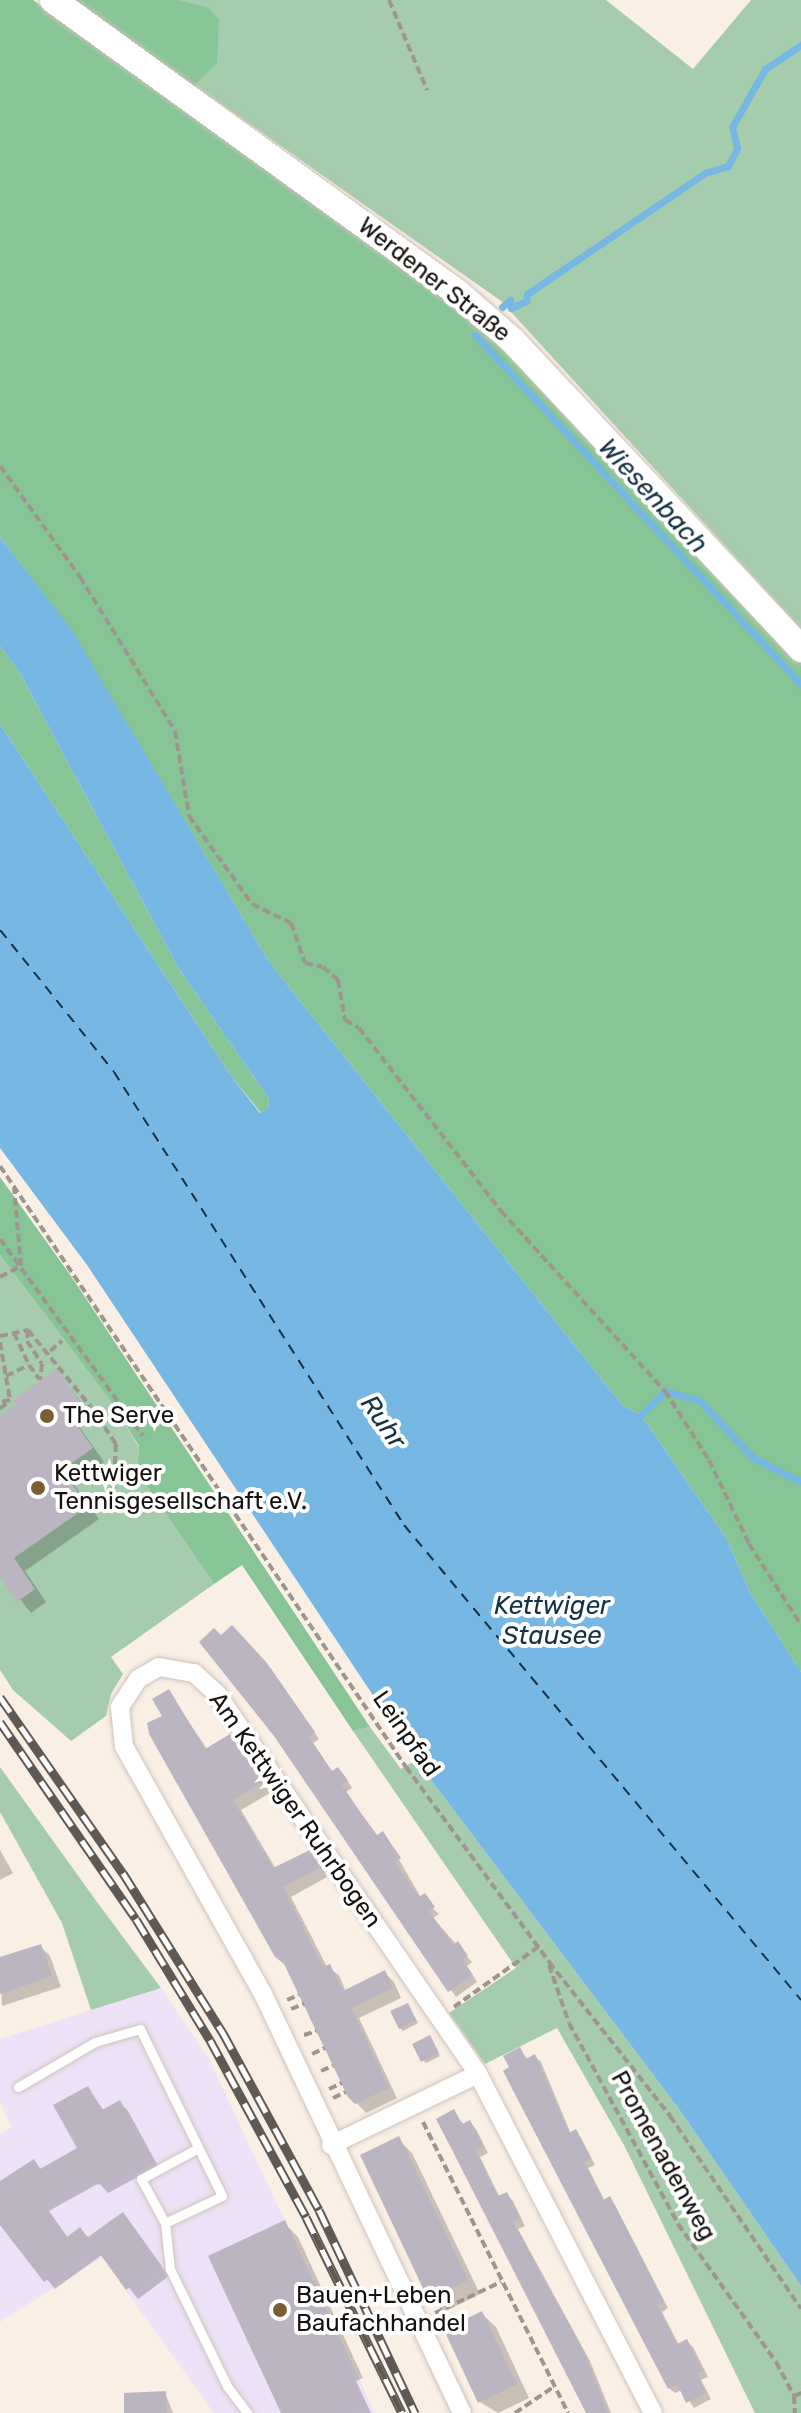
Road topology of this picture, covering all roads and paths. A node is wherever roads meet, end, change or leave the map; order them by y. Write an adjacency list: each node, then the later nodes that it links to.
1 (53, 0): 5 (main road, Werdener Straße)
2 (389, 0): 3 (path)
3 (427, 90)
4 (0, 466): 25 (path)
5 (801, 649)
6 (0, 1166): 7 (path, Leinpfad)
7 (13, 1186): 9 (path); 26 (path, Leinpfad)
8 (0, 1239): 9 (path)
9 (21, 1266): 10 (path); 23 (path)
10 (0, 1277)
11 (28, 1330): 12 (path); 15 (path); 16 (path)
12 (14, 1333): 13 (path); 16 (path)
13 (0, 1339): 17 (path)
14 (62, 1341): 15 (path)
15 (50, 1351): 20 (path)
16 (29, 1365): 17 (path)
17 (6, 1376): 18 (path)
18 (10, 1400): 19 (path); 21 (path)
19 (0, 1402)
20 (91, 1407): 22 (path); 24 (path)
21 (0, 1409)
22 (73, 1420)
23 (143, 1436)
24 (113, 1494)
25 (801, 1625)
26 (539, 1947): 27 (path, Leinpfad); 28 (path)
27 (549, 1962): 36 (path, Leinpfad); 40 (path, Promenadenweg)
28 (439, 2017): 29 (street, Am Kettwiger Ruhrbogen); 32 (street, Am Kettwiger Ruhrbogen)
29 (478, 2074): 31 (street); 45 (street, Am Kettwiger Ruhrbogen)
30 (18, 2087): 33 (lane)
31 (415, 2105): 32 (street); 35 (path)
32 (331, 2145): 37 (street, Am Kettwiger Ruhrbogen)
33 (198, 2148): 34 (lane); 34 (lane)
34 (165, 2223): 41 (lane)
35 (501, 2282): 37 (path); 38 (path)
36 (801, 2309)
37 (417, 2321): 42 (street, Am Kettwiger Ruhrbogen)
38 (555, 2386): 43 (path); 44 (path)
39 (801, 2393): 40 (path)
40 (794, 2396): 46 (path)
41 (247, 2413)
42 (462, 2413)
43 (515, 2413)
44 (568, 2413)
45 (653, 2413)
46 (795, 2413)

